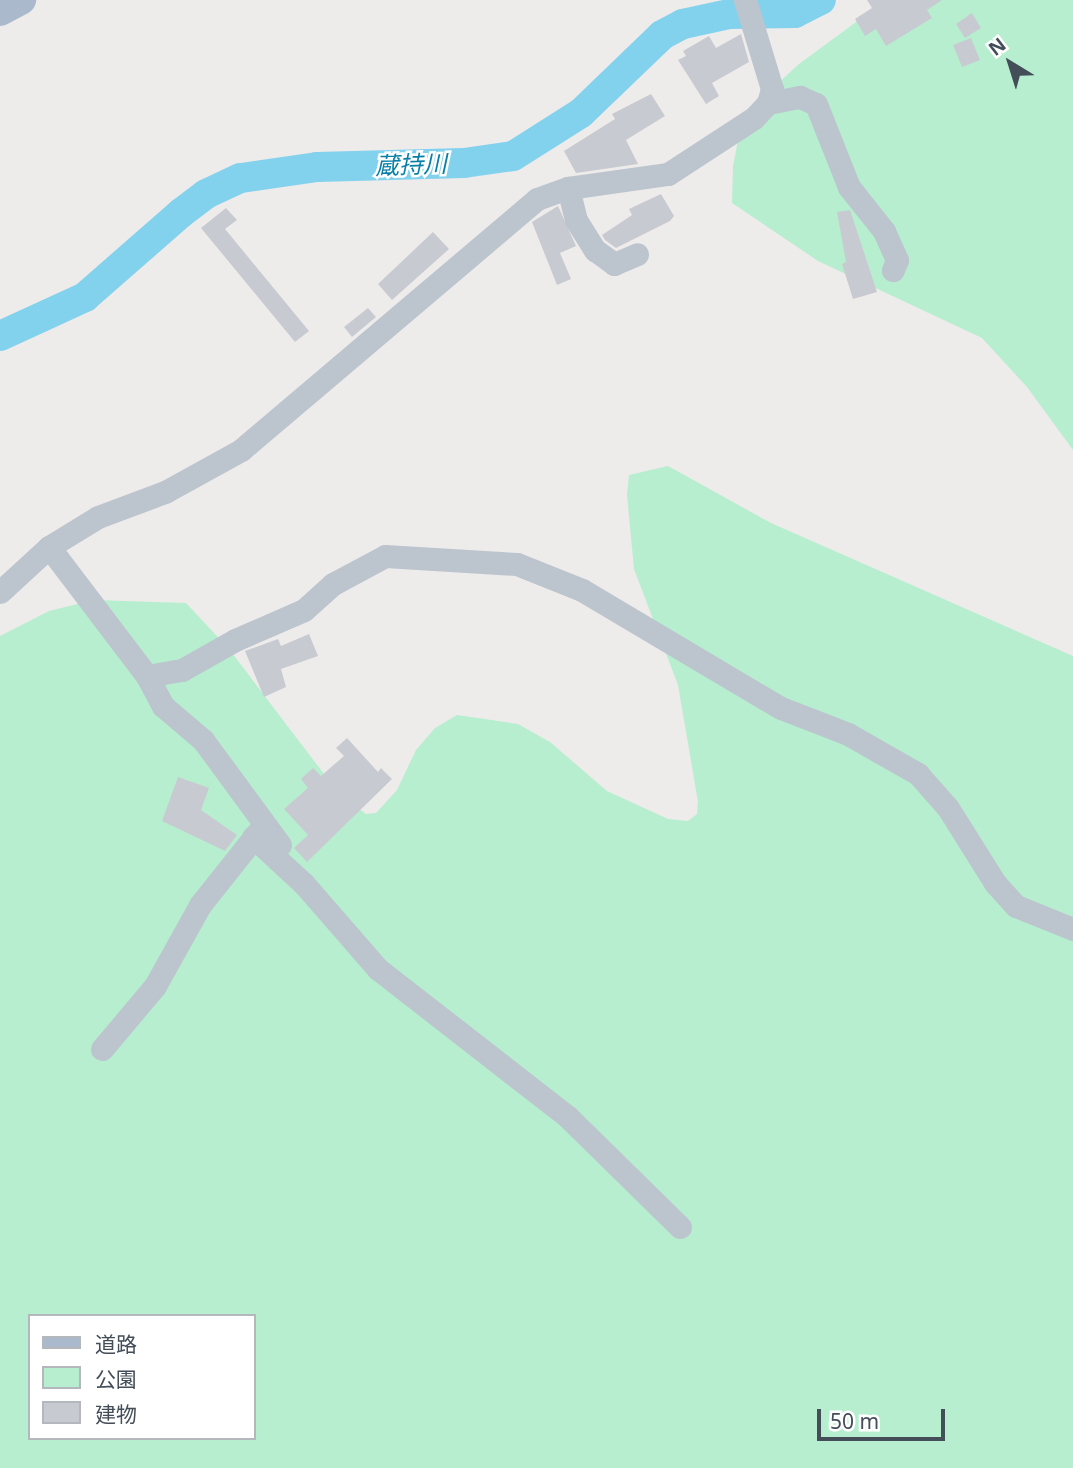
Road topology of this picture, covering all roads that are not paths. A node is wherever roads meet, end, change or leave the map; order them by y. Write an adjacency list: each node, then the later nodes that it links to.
1 (21, 0): 3 (main road)
2 (745, 0): 4 (street)
3 (0, 11)
4 (768, 103): 5 (street); 7 (street)
5 (568, 188): 6 (street); 8 (street)
6 (637, 254)
7 (893, 270)
8 (49, 547): 9 (street); 10 (street)
9 (1, 588)
10 (147, 676): 11 (street); 13 (street)
11 (259, 831): 12 (street); 14 (street); 15 (street)
12 (280, 845)
13 (1073, 929)
14 (102, 1049)
15 (680, 1227)

